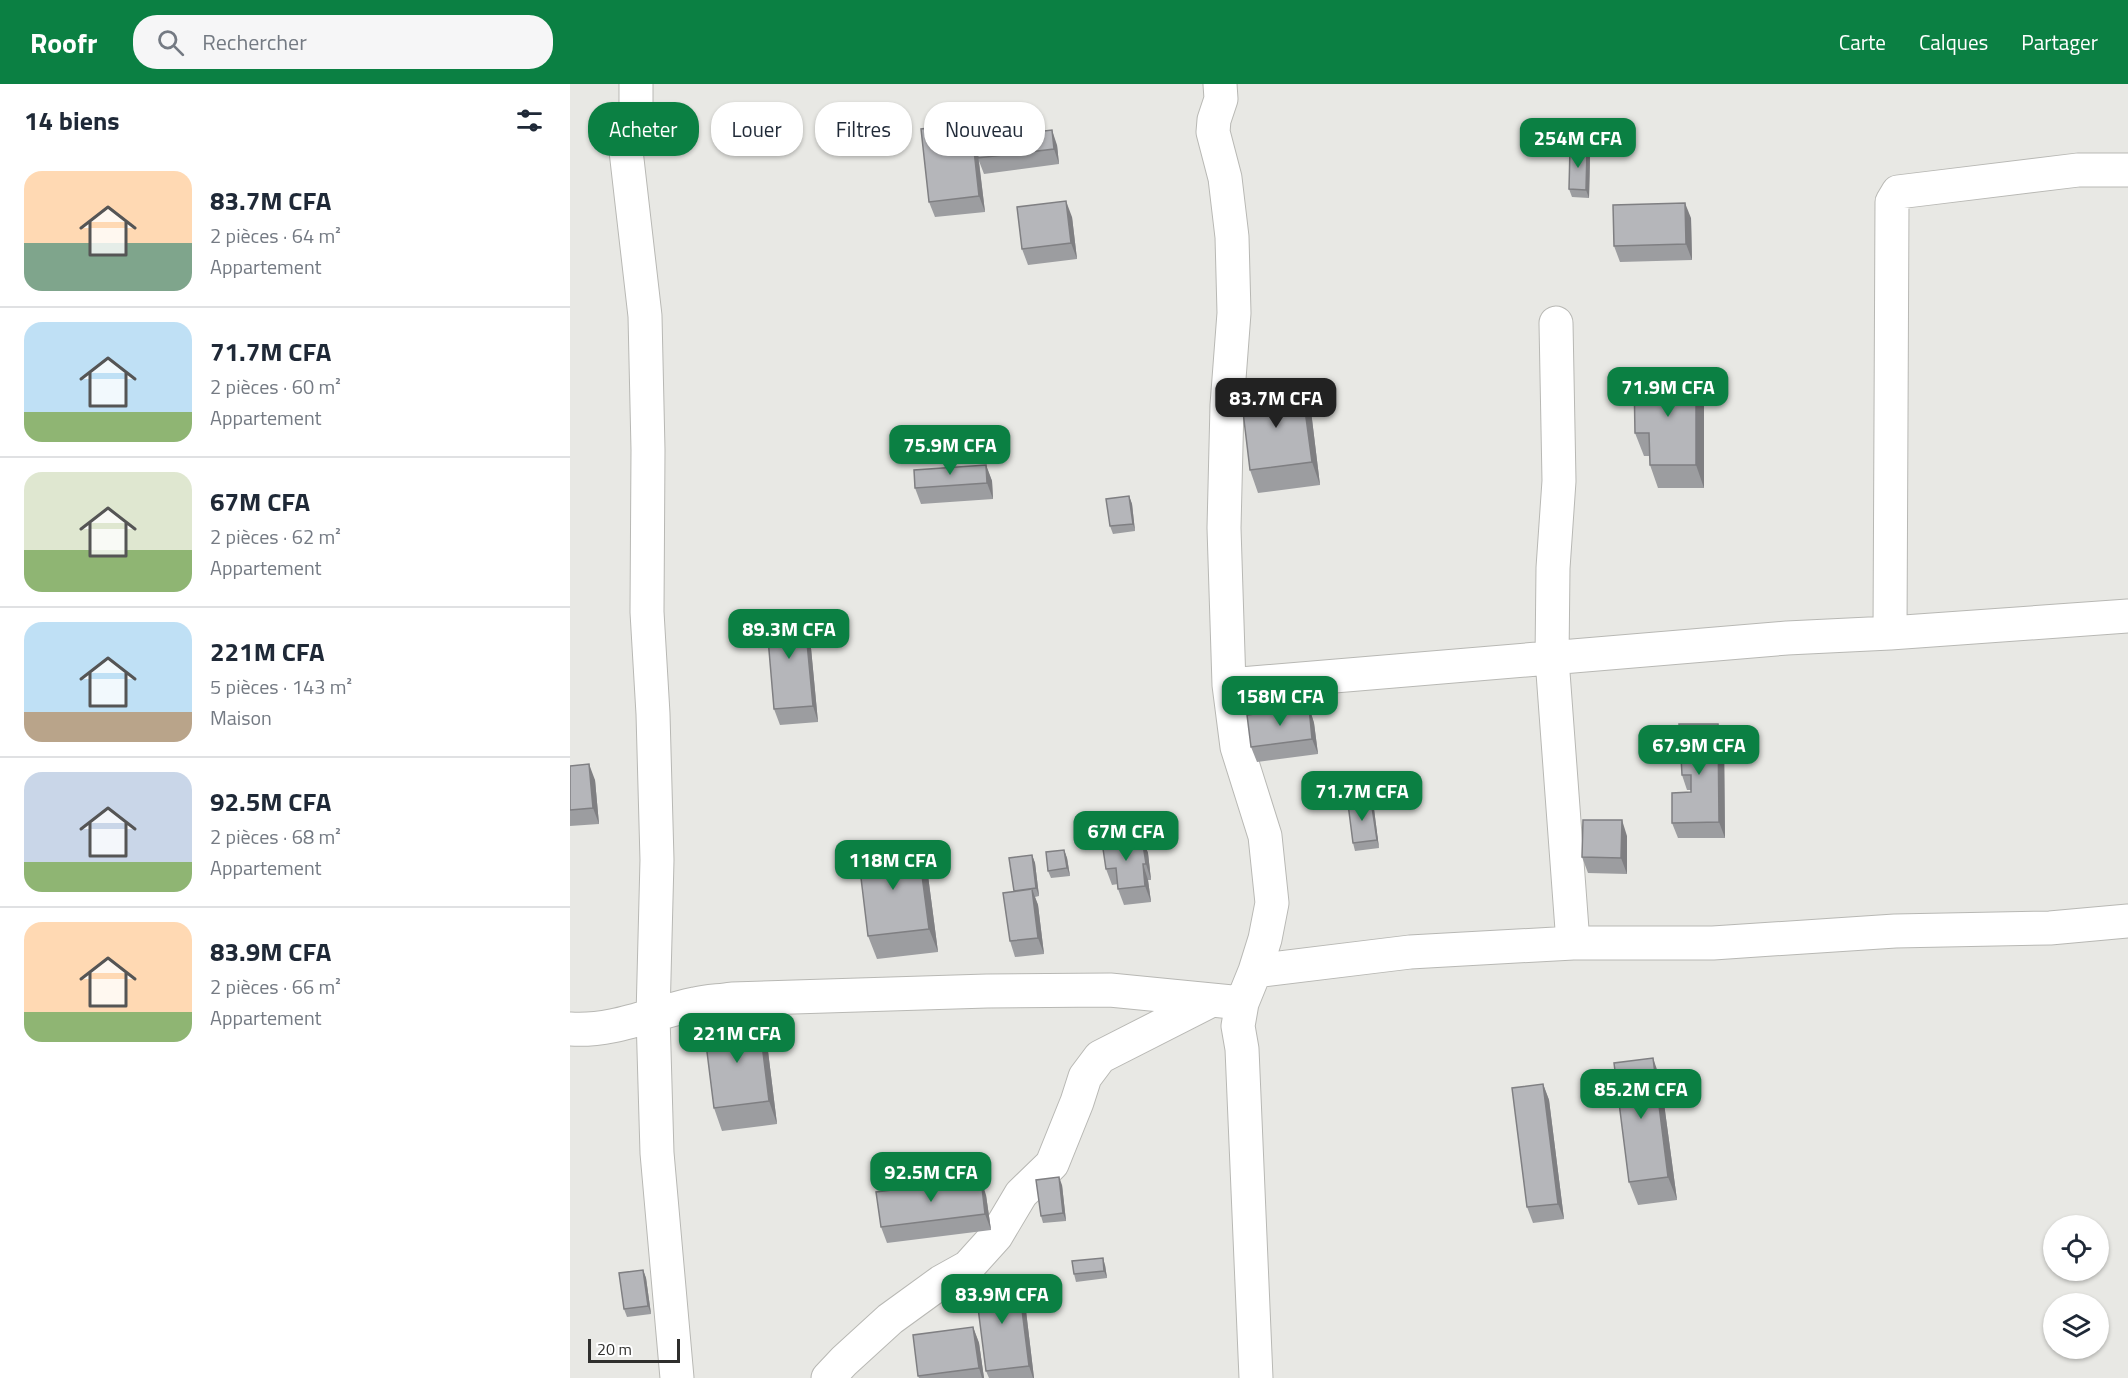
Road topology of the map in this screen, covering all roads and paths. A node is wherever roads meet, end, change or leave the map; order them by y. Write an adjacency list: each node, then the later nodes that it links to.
1 (636, 84): 13 (street)
2 (1220, 84): 8 (street)
3 (2128, 170): 6 (street)
4 (1556, 322): 7 (street)
5 (2128, 616): 6 (street)
6 (1890, 633): 7 (street)
7 (1552, 659): 8 (street); 10 (street)
8 (1229, 685): 11 (street)
9 (2128, 921): 10 (street)
10 (1573, 943): 11 (street)
11 (1255, 971): 12 (street)
12 (1227, 1001): 13 (street); 16 (street); 17 (street)
13 (653, 1016): 14 (street); 15 (street)
14 (570, 1029)
15 (677, 1378)
16 (828, 1378)
17 (1256, 1378)

